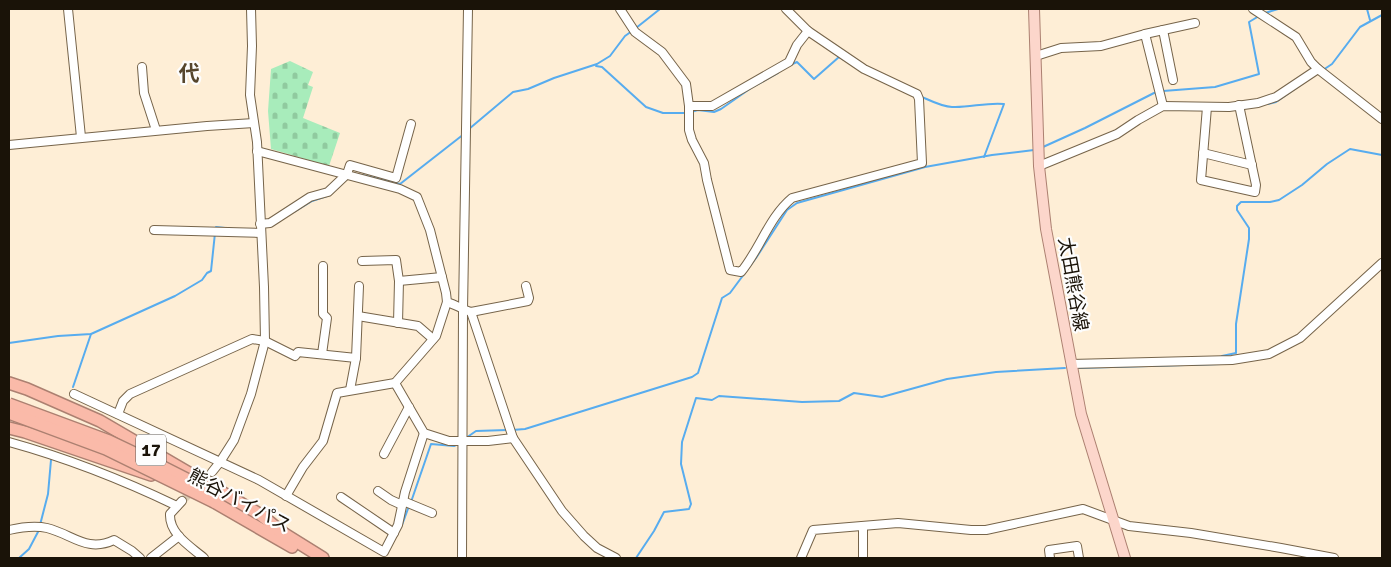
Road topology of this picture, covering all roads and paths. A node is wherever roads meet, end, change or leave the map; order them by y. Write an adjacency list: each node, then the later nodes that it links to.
1 (68, 9): 24 (street)
2 (251, 9): 21 (street)
3 (468, 9): 41 (street)
4 (620, 9): 17 (street)
5 (786, 9): 10 (street)
6 (1034, 9): 12 (main road, 太田熊谷線)
7 (1256, 10): 14 (street)
8 (1195, 24): 9 (street)
9 (1163, 30): 11 (street); 15 (street)
10 (808, 31): 17 (street); 17 (street)
11 (1145, 34): 12 (street); 18 (street)
12 (1036, 56): 29 (main road, 太田熊谷線)
13 (142, 67): 23 (street)
14 (1321, 70): 16 (street); 20 (street)
15 (1173, 80)
16 (1239, 105): 19 (street); 28 (street)
17 (689, 106)
18 (1163, 106): 19 (street); 29 (street)
19 (1207, 107): 27 (street)
20 (1382, 119)
21 (254, 123): 23 (street); 26 (street)
22 (411, 124): 30 (street)
23 (156, 130): 24 (street)
24 (81, 137): 25 (street)
25 (9, 145)
26 (257, 151): 30 (street); 32 (street)
27 (1203, 153): 28 (street); 28 (street)
28 (1252, 165)
29 (1039, 166): 48 (main road, 太田熊谷線)
30 (347, 174): 32 (street); 36 (street)
31 (154, 230): 32 (street)
32 (261, 230): 45 (street)
33 (362, 262): 37 (street)
34 (1382, 263): 48 (street)
35 (323, 266): 46 (street)
36 (442, 277): 37 (street); 40 (street)
37 (400, 281): 43 (street)
38 (359, 286): 42 (street)
39 (526, 286): 41 (street)
40 (446, 302): 41 (street); 44 (street)
41 (467, 311): 59 (street); 61 (street)
42 (358, 316): 43 (street); 47 (street)
43 (398, 323): 44 (street)
44 (434, 339): 50 (street)
45 (265, 341): 46 (street); 56 (street); 63 (street)
46 (322, 354): 47 (street)
47 (356, 358): 51 (street)
48 (1070, 364): 71 (main road, 太田熊谷線)
49 (9, 383): 75 (highway, 17)
50 (395, 383): 51 (street); 54 (street)
51 (350, 390): 66 (street)
52 (74, 394): 56 (street)
53 (9, 404): 68 (highway, 17, bridge)
54 (409, 407): 58 (street); 62 (street)
55 (9, 413): 68 (highway, 17, bridge)
56 (118, 414): 63 (street)
57 (9, 428): 68 (highway, 熊谷バイパス / 17, bridge)
58 (424, 433): 61 (street); 69 (street)
59 (512, 436): 61 (street); 83 (street)
60 (9, 442): 76 (street)
61 (463, 442): 82 (street)
62 (384, 454)
63 (220, 462): 64 (street); 66 (street)
64 (212, 472)
65 (378, 491): 69 (street)
66 (286, 496): 74 (street)
67 (342, 497): 74 (street)
68 (216, 498): 75 (highway, 熊谷バイパス / 17); 80 (highway, 熊谷バイパス / 17)
69 (403, 503): 70 (street); 74 (street)
70 (432, 513)
71 (1114, 521): 72 (street); 88 (main road, 太田熊谷線); 89 (street)
72 (863, 526): 84 (street); 85 (street)
73 (9, 530): 77 (street)
74 (394, 532)
75 (284, 534): 81 (highway, 熊谷バイパス / 17)
76 (179, 536): 78 (street); 79 (street)
77 (140, 558)
78 (151, 558)
79 (204, 558)
80 (311, 558)
81 (324, 558)
82 (462, 558)
83 (616, 558)
84 (802, 558)
85 (863, 558)
86 (1050, 558): 87 (street)
87 (1079, 558)
88 (1125, 558)
89 (1334, 558)

